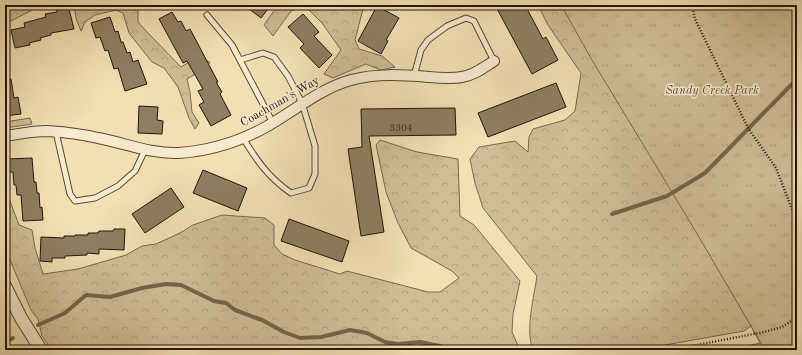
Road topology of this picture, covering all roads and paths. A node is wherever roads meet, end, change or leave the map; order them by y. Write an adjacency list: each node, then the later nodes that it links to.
1 (692, 5): 12 (path)
2 (207, 15): 3 (lane)
3 (240, 60): 6 (lane); 7 (lane)
4 (494, 61): 5 (street, Coachman's Way); 5 (lane)
5 (414, 76): 6 (street, Coachman's Way)
6 (302, 103): 7 (street, Coachman's Way); 10 (lane)
7 (272, 123): 10 (street, Coachman's Way)
8 (56, 132): 9 (street, Coachman's Way); 11 (street, Coachman's Way); 11 (lane)
9 (5, 136)
10 (243, 138): 11 (street, Coachman's Way)
11 (145, 150)
12 (797, 222)
13 (5, 286): 15 (street)
14 (797, 317): 16 (path)
15 (40, 350)
16 (671, 350)

